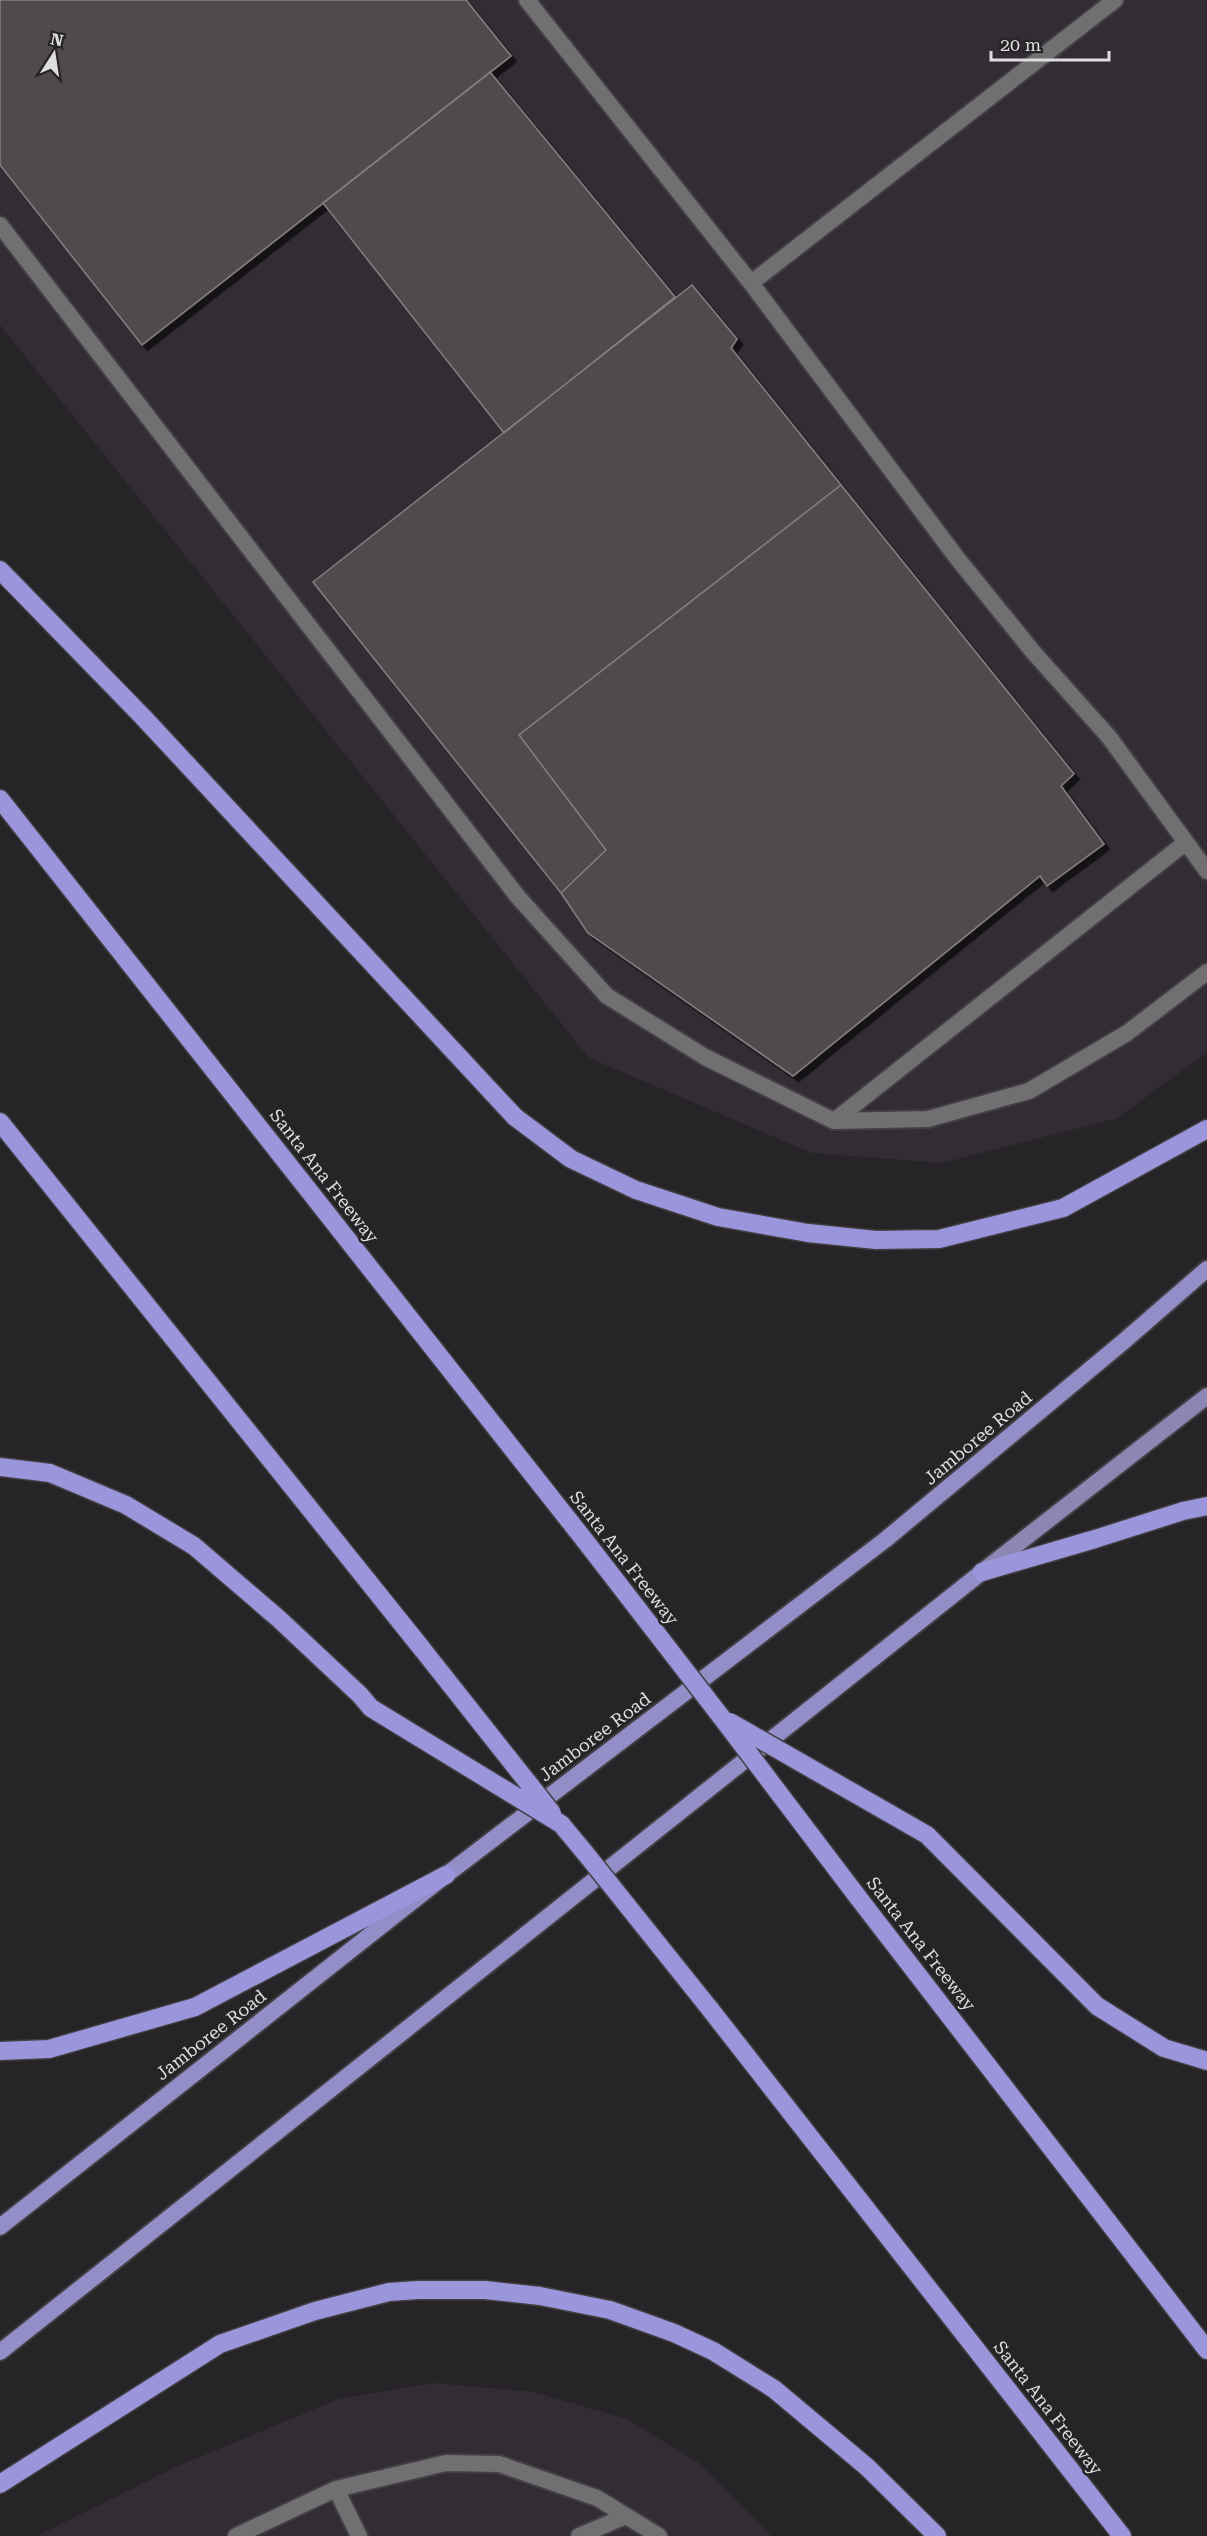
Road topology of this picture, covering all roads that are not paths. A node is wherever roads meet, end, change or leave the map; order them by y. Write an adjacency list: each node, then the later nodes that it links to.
1 (527, 0): 4 (lane)
2 (1115, 0): 4 (lane)
3 (0, 225): 10 (lane)
4 (752, 283): 7 (lane)
5 (0, 570): 12 (highway)
6 (0, 799): 18 (highway, Santa Ana Freeway, bridge)
7 (1185, 843): 8 (lane); 10 (lane)
8 (1207, 871)
9 (1207, 972): 10 (lane)
10 (834, 1121)
11 (0, 1122): 19 (highway, Santa Ana Freeway, bridge)
12 (1207, 1129)
13 (1207, 1269): 20 (highway, Jamboree Road)
14 (1207, 1396): 17 (main road)
15 (0, 1467): 19 (highway, bridge)
16 (1207, 1506): 17 (highway)
17 (982, 1572): 25 (highway)
18 (722, 1718): 22 (highway, bridge); 24 (highway, Santa Ana Freeway, bridge)
19 (561, 1824): 34 (highway, Santa Ana Freeway, bridge)
20 (446, 1875): 21 (highway); 23 (highway, Jamboree Road)
21 (0, 2051)
22 (1207, 2061)
23 (0, 2227)
24 (1207, 2350)
25 (0, 2352)
26 (0, 2484): 33 (highway)
27 (336, 2489): 28 (lane); 29 (lane); 30 (lane)
28 (626, 2516): 31 (lane); 32 (lane)
29 (236, 2536)
30 (359, 2536)
31 (579, 2536)
32 (659, 2536)
33 (937, 2536)
34 (1122, 2536)

